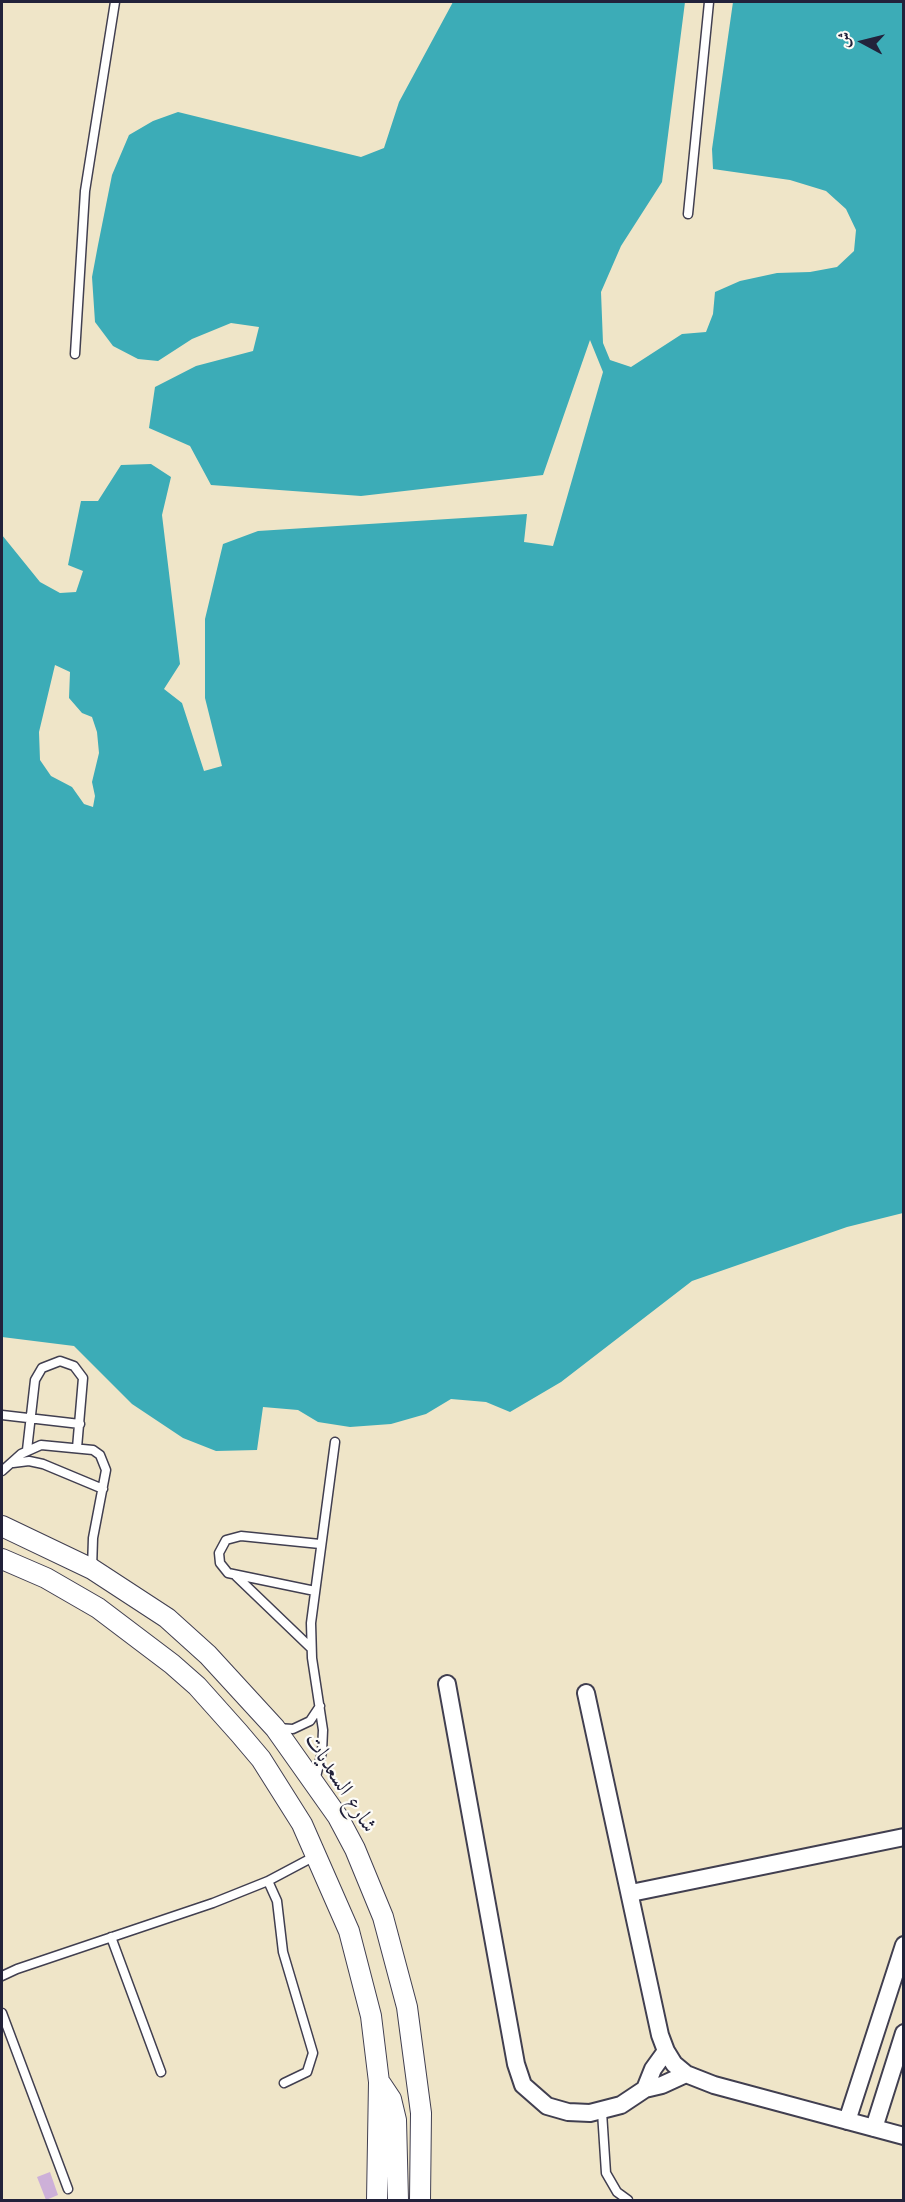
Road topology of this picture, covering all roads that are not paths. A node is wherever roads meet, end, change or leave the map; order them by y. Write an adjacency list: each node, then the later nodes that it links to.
1 (116, 2): 4 (lane)
2 (710, 2): 3 (lane)
3 (688, 214)
4 (75, 354)
5 (2, 1414): 6 (lane)
6 (31, 1418): 7 (lane); 7 (lane); 10 (lane)
7 (80, 1424): 9 (lane)
8 (335, 1442): 15 (lane)
9 (77, 1448): 10 (lane); 13 (lane)
10 (27, 1450): 11 (lane)
11 (13, 1463): 12 (lane); 13 (lane)
12 (2, 1472)
13 (103, 1490): 17 (lane)
14 (2, 1527): 17 (street, شارع السعديات)
15 (320, 1544): 18 (lane); 19 (lane)
16 (2, 1559): 27 (street)
17 (92, 1569): 24 (street, شارع السعديات)
18 (235, 1576): 19 (lane); 20 (lane)
19 (315, 1591): 20 (lane)
20 (311, 1648): 23 (lane)
21 (447, 1684): 41 (street)
22 (586, 1693): 29 (street)
23 (321, 1706): 24 (lane); 25 (lane)
24 (275, 1728): 25 (street, شارع السعديات)
25 (315, 1781): 48 (street, شارع السعديات)
26 (903, 1837): 29 (street)
27 (317, 1855): 28 (lane); 38 (street)
28 (268, 1881): 30 (lane); 39 (lane)
29 (631, 1893): 35 (street)
30 (111, 1937): 32 (lane); 36 (lane)
31 (903, 1945): 42 (street)
32 (2, 1976)
33 (2, 2013): 45 (lane)
34 (903, 2033): 43 (street)
35 (666, 2052): 37 (street); 40 (street)
36 (161, 2072)
37 (686, 2074): 40 (street); 42 (street)
38 (379, 2082): 46 (street); 47 (street)
39 (284, 2083)
40 (645, 2089): 41 (street)
41 (602, 2112): 49 (lane)
42 (847, 2121): 43 (street)
43 (874, 2128): 44 (street)
44 (903, 2136)
45 (68, 2189)
46 (376, 2200)
47 (398, 2200)
48 (420, 2200)
49 (628, 2200)

